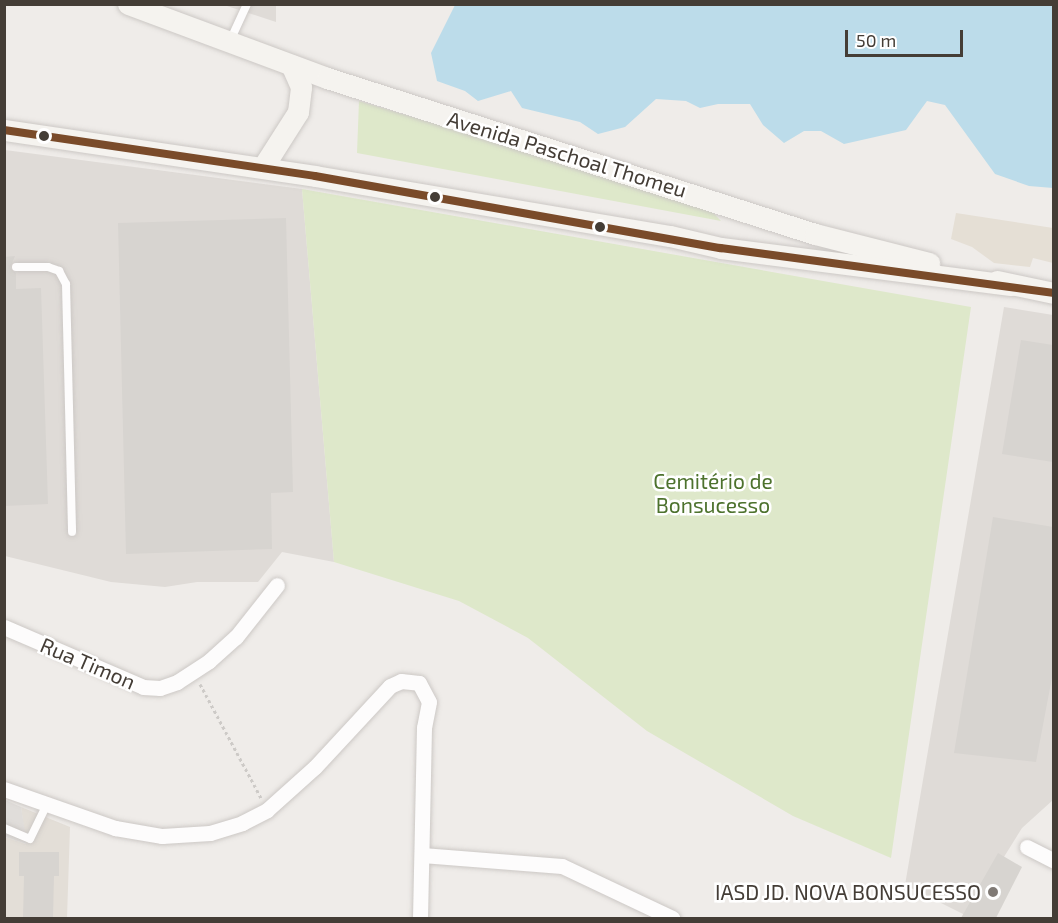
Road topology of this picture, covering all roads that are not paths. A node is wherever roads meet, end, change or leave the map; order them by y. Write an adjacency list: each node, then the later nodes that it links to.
1 (128, 4): 3 (main road, Avenida Paschoal Thomeu)
2 (247, 4): 3 (lane)
3 (229, 42): 4 (main road, Avenida Paschoal Thomeu)
4 (291, 65): 6 (main road); 8 (main road, Avenida Paschoal Thomeu)
5 (4, 130): 6 (main road)
6 (263, 167): 7 (main road)
7 (670, 236): 8 (main road); 10 (main road, Avenida Paschoal Thomeu)
8 (865, 247): 10 (main road, Avenida Paschoal Thomeu)
9 (16, 267): 12 (lane)
10 (1011, 285): 11 (main road, Avenida Paschoal Thomeu)
11 (1053, 293)
12 (72, 532)
13 (277, 585): 14 (street, Rua Timon)
14 (4, 627)
15 (4, 789): 16 (street)
16 (47, 804): 17 (lane); 19 (street)
17 (4, 828)
18 (1027, 847): 20 (street)
19 (422, 855): 21 (street); 22 (street)
20 (1053, 861)
21 (420, 918)
22 (672, 918)

